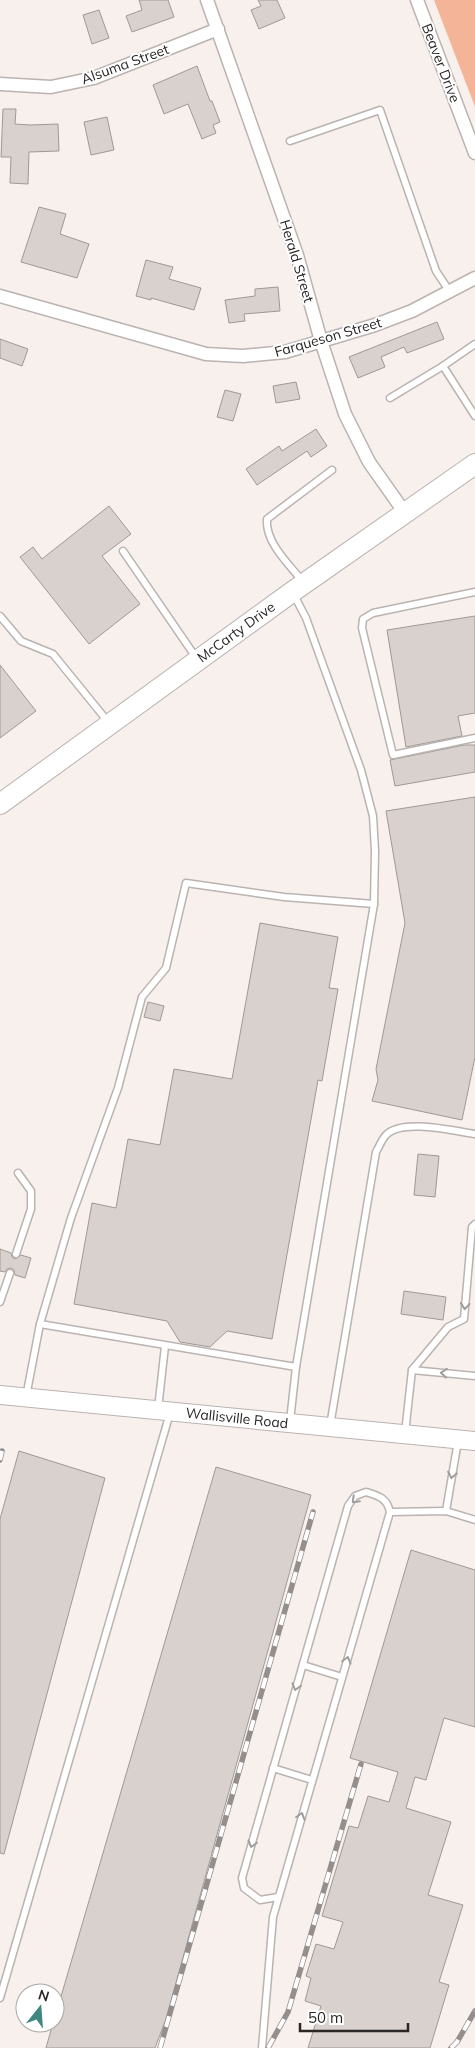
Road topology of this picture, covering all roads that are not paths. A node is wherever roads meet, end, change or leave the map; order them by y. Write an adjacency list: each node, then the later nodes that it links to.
1 (208, 0): 3 (street, Herald Street)
2 (417, 0): 6 (street, Beaver Drive)
3 (218, 29): 4 (street, Alsuma Street); 10 (street, Herald Street)
4 (0, 84)
5 (290, 141): 8 (lane)
6 (475, 153)
7 (475, 278): 8 (street, Farqueson Street)
8 (450, 292): 10 (street, Farqueson Street)
9 (0, 296): 10 (street, Farqueson Street)
10 (321, 341): 17 (street, Herald Street)
11 (475, 344): 12 (lane)
12 (443, 366): 13 (lane); 14 (lane)
13 (390, 398)
14 (475, 416)
15 (475, 464): 17 (main road, McCarty Drive)
16 (332, 470): 19 (lane)
17 (406, 513): 19 (main road, McCarty Drive)
18 (123, 551): 22 (lane)
19 (298, 588): 22 (main road, McCarty Drive); 26 (lane)
20 (475, 592): 24 (lane)
21 (0, 616): 23 (lane)
22 (198, 660): 23 (main road, McCarty Drive)
23 (110, 724): 25 (main road, McCarty Drive)
24 (475, 738)
25 (0, 804)
26 (374, 904): 33 (lane); 35 (lane)
27 (475, 1134): 42 (lane)
28 (18, 1173): 30 (lane)
29 (475, 1224): 36 (lane, one-way to 36)
30 (16, 1254)
31 (10, 1274): 32 (lane)
32 (0, 1302)
33 (40, 1324): 34 (lane); 39 (lane)
34 (165, 1346): 35 (lane); 40 (lane)
35 (296, 1367): 41 (lane)
36 (412, 1370): 37 (lane, one-way to 36); 43 (lane)
37 (475, 1376)
38 (0, 1395): 39 (main road, Wallisville Road)
39 (26, 1398): 40 (main road, Wallisville Road)
40 (164, 1411): 41 (main road, Wallisville Road); 53 (lane)
41 (290, 1423): 42 (main road, Wallisville Road)
42 (330, 1427): 43 (main road, Wallisville Road)
43 (405, 1434): 44 (main road, Wallisville Road)
44 (467, 1440): 45 (lane, one-way to 45)
45 (446, 1511): 46 (lane); 47 (lane)
46 (390, 1512): 48 (lane, one-way to 48); 49 (lane, one-way to 46)
47 (475, 1520)
48 (303, 1665): 49 (lane); 50 (lane, one-way to 50)
49 (342, 1677): 51 (lane)
50 (273, 1768): 51 (lane); 52 (lane, one-way to 52)
51 (312, 1780): 52 (lane, one-way to 51)
52 (278, 1897): 54 (lane)
53 (0, 1998)
54 (262, 2048)

